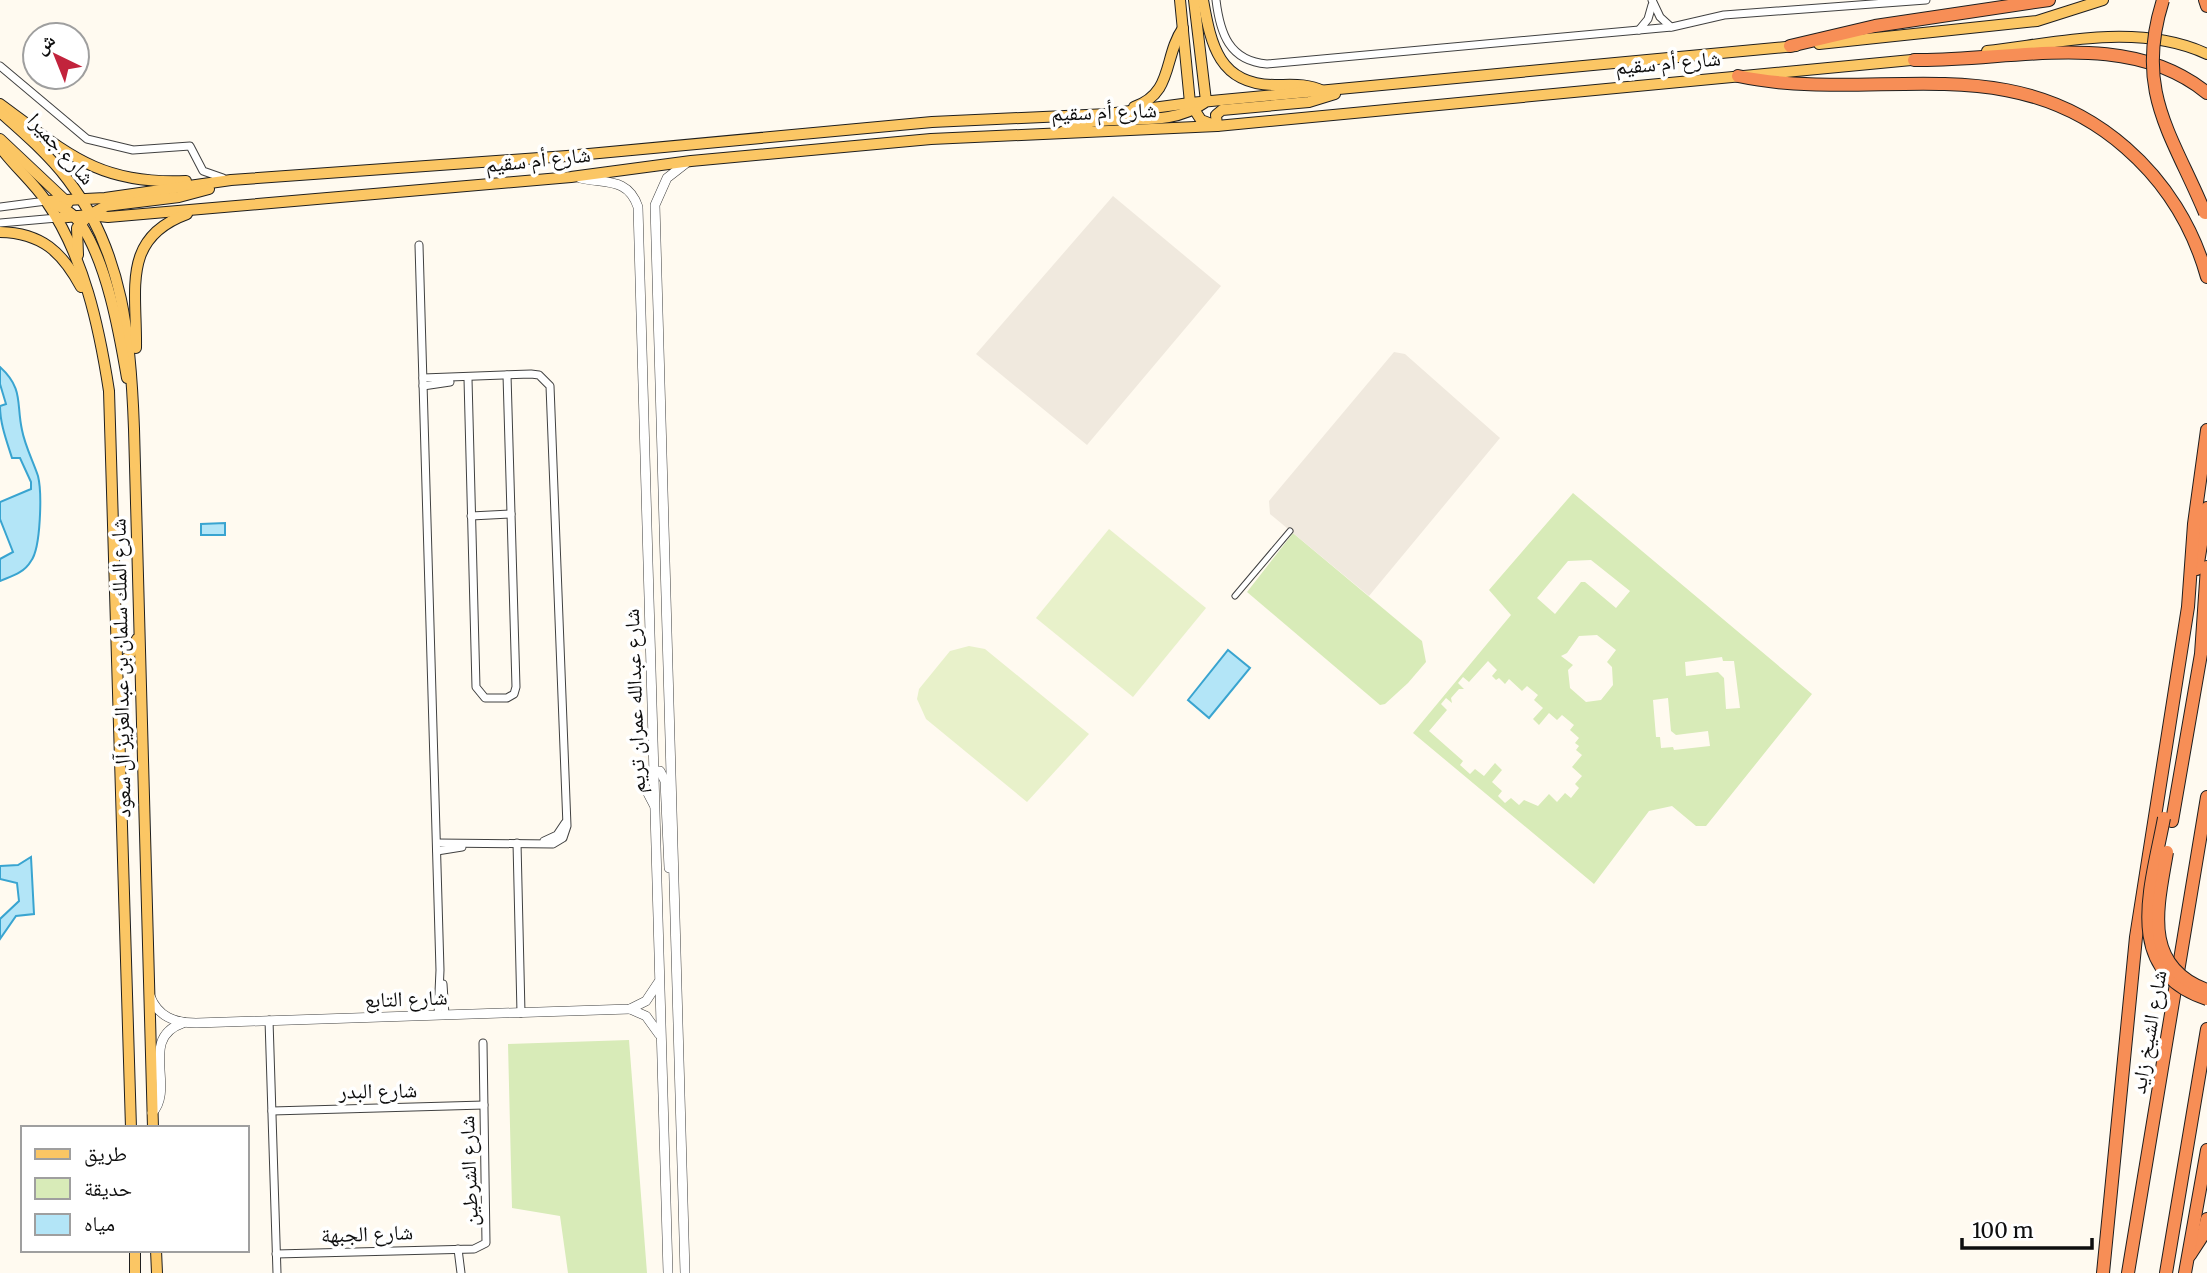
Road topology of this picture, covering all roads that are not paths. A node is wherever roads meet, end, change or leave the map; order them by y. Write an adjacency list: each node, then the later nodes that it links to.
1 (1180, 0): 13 (main road)
2 (1194, 0): 23 (main road)
3 (1203, 0): 21 (main road)
4 (1216, 0): 14 (street)
5 (1926, 0): 12 (street)
6 (2049, 0): 15 (highway)
7 (2103, 0): 15 (main road, شارع أم سقيم)
8 (2163, 0): 43 (highway, bridge)
9 (2205, 0): 11 (highway)
10 (1652, 2): 12 (street); 14 (street)
11 (2207, 6)
12 (1672, 27): 14 (street)
13 (1182, 28): 25 (main road); 27 (main road)
14 (1639, 30)
15 (1790, 46): 20 (main road, شارع أم سقيم)
16 (2207, 54): 17 (main road, شارع أم سقيم)
17 (1914, 60): 19 (main road, شارع أم سقيم); 22 (highway)
18 (0, 66): 35 (street)
19 (1738, 76): 28 (main road, شارع أم سقيم); 50 (highway)
20 (1343, 91): 21 (main road, شارع أم سقيم); 28 (main road)
21 (1325, 92): 23 (main road, شارع أم سقيم)
22 (2207, 93)
23 (1206, 101): 25 (main road, شارع أم سقيم)
24 (0, 104): 35 (main road)
25 (1187, 108): 27 (main road, شارع أم سقيم); 28 (main road); 29 (main road)
26 (0, 112): 33 (main road, شارع جميرا)
27 (1108, 114): 35 (main road, شارع أم سقيم)
28 (1217, 126): 29 (main road, شارع أم سقيم)
29 (1060, 133): 32 (main road, شارع أم سقيم)
30 (0, 139): 36 (main road)
31 (0, 147): 39 (main road, شارع جميرا)
32 (691, 161): 34 (main road, شارع أم سقيم); 73 (street, شارع عبدالله عمران تريم)
33 (61, 170): 36 (main road); 37 (main road, شارع جميرا)
34 (571, 177): 41 (main road, شارع أم سقيم); 68 (street, شارع عبدالله عمران تريم)
35 (231, 180): 37 (main road, شارع أم سقيم); 42 (main road)
36 (48, 182): 38 (main road)
37 (81, 199): 38 (main road, شارع أم سقيم); 42 (main road, شارع جميرا)
38 (64, 200): 39 (main road, شارع أم سقيم); 42 (main road)
39 (46, 201): 40 (street, شارع أم سقيم); 44 (main road, شارع جميرا); 45 (main road)
40 (0, 207)
41 (203, 209): 42 (main road, شارع أم سقيم); 55 (main road)
42 (89, 215): 45 (main road); 55 (main road, شارع الملك سلمان بن عبدالعزيز آل سعود)
43 (2206, 215)
44 (57, 218): 45 (main road); 46 (street); 49 (main road, شارع الملك سلمان بن عبدالعزيز آل سعود)
45 (76, 219): 49 (main road); 55 (main road)
46 (0, 223)
47 (0, 232): 51 (main road)
48 (419, 245): 54 (street)
49 (81, 271): 51 (main road, شارع الملك سلمان بن عبدالعزيز آل سعود)
50 (2207, 277)
51 (91, 306): 67 (main road, شارع الملك سلمان بن عبدالعزيز آل سعود)
52 (506, 375): 53 (street); 58 (street); 71 (street)
53 (464, 379): 54 (street); 59 (street)
54 (423, 382): 72 (street)
55 (134, 429): 66 (main road, شارع الملك سلمان بن عبدالعزيز آل سعود)
56 (2207, 430): 64 (highway)
57 (2207, 508): 64 (highway)
58 (511, 514): 59 (street); 59 (street)
59 (471, 516)
60 (1290, 531): 63 (street)
61 (2207, 567): 65 (highway)
62 (2207, 590): 65 (highway)
63 (1235, 596)
64 (2188, 607): 104 (highway)
65 (2203, 614): 70 (highway)
66 (139, 633): 67 (main road); 76 (main road, شارع الملك سلمان بن عبدالعزيز آل سعود)
67 (118, 668): 89 (main road, شارع الملك سلمان بن عبدالعزيز آل سعود)
68 (654, 769): 73 (street); 74 (street, شارع عبدالله عمران تريم)
69 (2207, 797): 105 (highway, شارع الشيخ زايد)
70 (2168, 819): 75 (highway, bridge); 77 (highway, bridge)
71 (517, 843): 72 (street); 79 (street)
72 (437, 847): 80 (street)
73 (675, 890): 103 (street, شارع عبدالله عمران تريم)
74 (659, 978): 78 (street); 84 (street, شارع عبدالله عمران تريم)
75 (2207, 990)
76 (149, 994): 82 (street); 88 (main road, شارع الملك سلمان بن عبدالعزيز آل سعود)
77 (2207, 999)
78 (630, 1009): 79 (street, شارع التابع); 84 (street)
79 (521, 1013): 80 (street, شارع التابع)
80 (441, 1015): 81 (street, شارع التابع)
81 (270, 1020): 82 (street, شارع التابع); 87 (street)
82 (184, 1023): 88 (street)
83 (2207, 1028): 106 (highway)
84 (661, 1039): 102 (street, شارع عبدالله عمران تريم)
85 (482, 1043): 86 (street, شارع الشرطين)
86 (484, 1105): 87 (street, شارع البدر); 93 (street, شارع الشرطين)
87 (272, 1111): 96 (street)
88 (152, 1113): 90 (main road, شارع الملك سلمان بن عبدالعزيز آل سعود)
89 (131, 1126)
90 (153, 1126)
91 (2207, 1150): 97 (highway)
92 (2207, 1219): 97 (highway)
93 (458, 1249): 96 (street, شارع الجبهة); 101 (street, شارع الشرطين)
94 (135, 1252): 98 (main road)
95 (156, 1252): 99 (main road)
96 (276, 1254): 100 (street)
97 (2188, 1258): 107 (highway)
98 (135, 1273)
99 (157, 1273)
100 (276, 1273)
101 (461, 1273)
102 (668, 1273)
103 (685, 1273)
104 (2103, 1273)
105 (2128, 1273)
106 (2166, 1273)
107 (2185, 1273)

